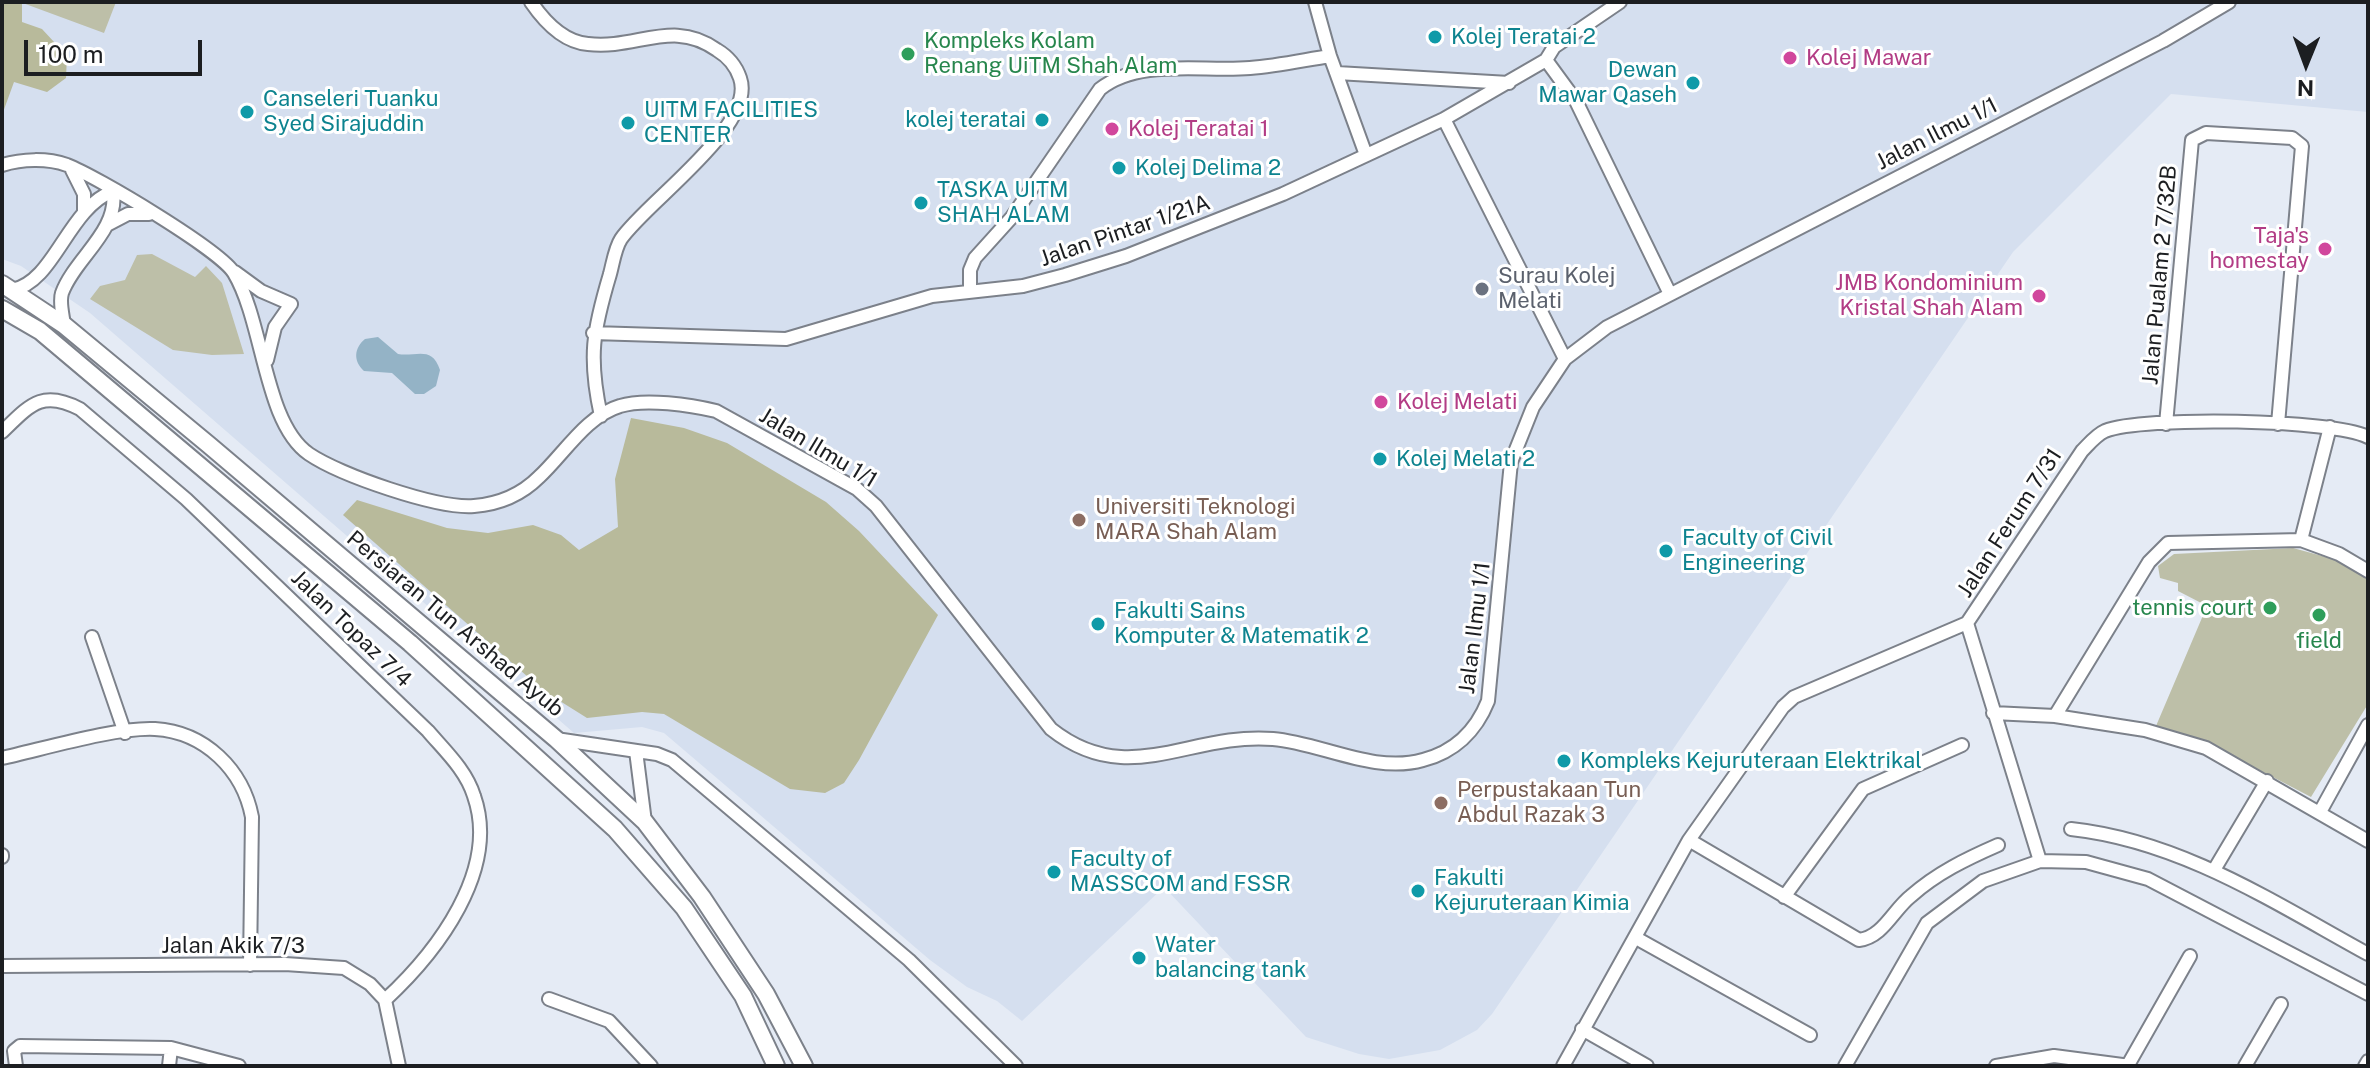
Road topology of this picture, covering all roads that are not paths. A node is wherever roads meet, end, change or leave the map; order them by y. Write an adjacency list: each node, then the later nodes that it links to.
1 (531, 2): 23 (street)
2 (1315, 2): 5 (street)
3 (1620, 2): 6 (street, Jalan Pintar 1/21A)
4 (2229, 2): 20 (street, Jalan Ilmu 1/1)
5 (1330, 56): 7 (street); 19 (street)
6 (1546, 60): 8 (street, Jalan Pintar 1/21A); 20 (street)
7 (1337, 73): 8 (street); 10 (street)
8 (1510, 83): 9 (street, Jalan Pintar 1/21A)
9 (1444, 119): 10 (street, Jalan Pintar 1/21A); 24 (street)
10 (1366, 155): 19 (street, Jalan Pintar 1/21A)
11 (2, 165): 12 (street)
12 (69, 166): 13 (street); 14 (street)
13 (113, 191): 14 (street); 15 (street); 16 (street)
14 (84, 212): 18 (street)
15 (153, 214): 16 (street); 17 (street)
16 (107, 225): 22 (street)
17 (232, 270): 25 (street); 25 (street)
18 (7, 287): 22 (main road, Persiaran Tun Arshad Ayub)
19 (970, 291): 23 (street, Jalan Pintar 1/21A)
20 (1670, 294): 24 (street, Jalan Ilmu 1/1)
21 (2, 309): 71 (main road, Persiaran Tun Arshad Ayub)
22 (64, 325): 40 (main road, Persiaran Tun Arshad Ayub)
23 (593, 333): 26 (street)
24 (1565, 359): 26 (street, Jalan Ilmu 1/1)
25 (266, 367): 26 (street)
26 (601, 416)
27 (2166, 424): 28 (street, Jalan Ferum 7/31); 28 (street, Jalan Pualam 2 7/32B); 34 (street, Jalan Ferum 7/31)
28 (2278, 424): 29 (street, Jalan Ferum 7/31)
29 (2330, 427): 31 (street, Jalan Ferum 7/31); 32 (street)
30 (2, 432): 61 (street, Jalan Topaz 7/4)
31 (2368, 437)
32 (2301, 540): 33 (street); 37 (street)
33 (2368, 571)
34 (1967, 623): 36 (street); 48 (street, Jalan Ferum 7/31)
35 (92, 637): 39 (street)
36 (1993, 713): 37 (street); 51 (street)
37 (2055, 716): 44 (street)
38 (2368, 725): 45 (street)
39 (125, 733): 43 (street); 57 (street)
40 (556, 739): 42 (street); 46 (main road, Persiaran Tun Arshad Ayub)
41 (1962, 745): 53 (street)
42 (636, 751): 46 (street); 73 (street)
43 (2, 758)
44 (2267, 781): 45 (street); 52 (street)
45 (2320, 812): 49 (street)
46 (645, 822): 72 (main road, Persiaran Tun Arshad Ayub)
47 (2071, 829): 52 (street)
48 (1689, 840): 53 (street); 54 (street, Jalan Ferum 7/31)
49 (2368, 841)
50 (1998, 845): 53 (street)
51 (2040, 861): 59 (street); 76 (street)
52 (2214, 870): 55 (street)
53 (1784, 897)
54 (1636, 938): 63 (street, Jalan Ferum 7/31); 64 (street)
55 (2368, 954)
56 (2190, 956): 78 (street)
57 (250, 965): 58 (street, Jalan Akik 7/3); 61 (street, Jalan Akik 7/3)
58 (2, 966)
59 (2368, 994)
60 (549, 999): 70 (street)
61 (385, 1000): 69 (street)
62 (2281, 1004): 79 (street)
63 (1582, 1029): 74 (street, Jalan Ferum 7/31); 75 (street)
64 (1810, 1035)
65 (171, 1048): 66 (street); 67 (street); 68 (street)
66 (16, 1066)
67 (169, 1066)
68 (239, 1066)
69 (399, 1066)
70 (651, 1066)
71 (776, 1066)
72 (804, 1066)
73 (1016, 1066)
74 (1563, 1066)
75 (1647, 1066)
76 (1845, 1066)
77 (1996, 1066): 78 (street)
78 (2129, 1066)
79 (2245, 1066)

